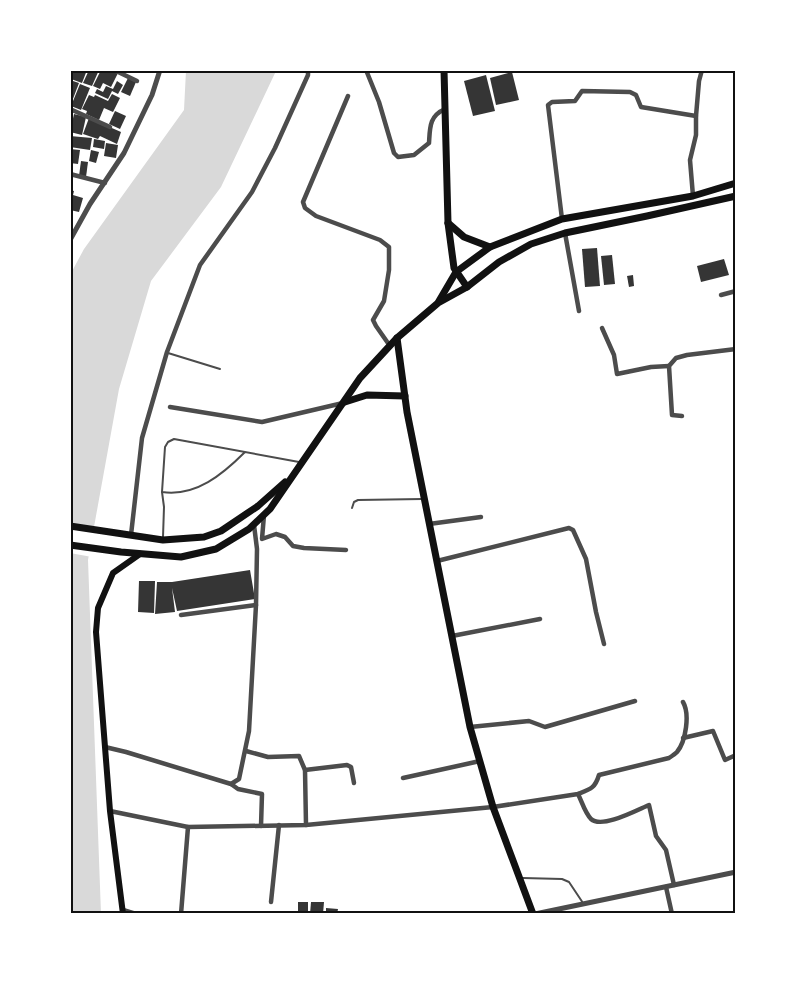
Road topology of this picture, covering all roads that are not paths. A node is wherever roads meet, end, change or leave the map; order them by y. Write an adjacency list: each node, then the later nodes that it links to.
1 (114, 70): 7 (street)
2 (160, 70): 14 (street)
3 (308, 70): 35 (street)
4 (366, 70): 10 (street)
5 (444, 70): 10 (main road)
6 (702, 70): 11 (street)
7 (137, 81)
8 (348, 96): 33 (street)
9 (70, 109): 12 (street)
10 (445, 109): 21 (main road)
11 (696, 116): 16 (street); 20 (street)
12 (110, 127)
13 (70, 174): 14 (street)
14 (105, 183): 23 (street)
15 (735, 183): 16 (main road)
16 (693, 196): 18 (main road)
17 (735, 196): 19 (main road)
18 (645, 204): 19 (main road); 20 (main road)
19 (647, 216): 22 (main road)
20 (562, 219): 24 (main road)
21 (448, 223): 24 (main road); 25 (main road)
22 (565, 233): 26 (main road); 30 (street)
23 (70, 240)
24 (490, 247): 25 (main road)
25 (456, 272): 26 (main road); 29 (main road)
26 (466, 287): 29 (main road)
27 (735, 291): 28 (street)
28 (721, 296)
29 (438, 303): 32 (main road)
30 (579, 311)
31 (602, 328): 36 (street)
32 (397, 338): 33 (main road); 38 (main road)
33 (390, 346): 39 (main road)
34 (735, 350): 36 (street)
35 (167, 352): 37 (lane); 53 (street)
36 (669, 366): 41 (street)
37 (220, 369)
38 (405, 396): 39 (main road); 46 (main road)
39 (343, 403): 40 (street); 43 (main road)
40 (170, 408)
41 (682, 416)
42 (245, 452): 43 (lane); 45 (lane); 45 (lane)
43 (302, 462): 44 (main road)
44 (292, 477): 48 (main road); 54 (main road)
45 (162, 492): 54 (lane)
46 (424, 499): 47 (lane); 50 (main road)
47 (352, 508)
48 (264, 515): 51 (main road); 56 (street)
49 (481, 517): 50 (street)
50 (429, 524): 58 (main road)
51 (254, 525): 57 (main road); 59 (street)
52 (70, 526): 53 (main road)
53 (127, 534): 54 (main road)
54 (163, 540)
55 (70, 545): 57 (main road)
56 (346, 550)
57 (140, 554): 68 (main road)
58 (437, 561): 62 (main road); 63 (street)
59 (256, 605): 60 (street); 69 (street)
60 (181, 615)
61 (540, 619): 62 (street)
62 (452, 636): 66 (main road)
63 (604, 644)
64 (635, 701): 66 (street)
65 (683, 702): 67 (street)
66 (470, 727): 71 (main road)
67 (683, 738): 70 (street); 76 (street)
68 (105, 747): 75 (street); 78 (main road)
69 (246, 751): 72 (street); 75 (street)
70 (735, 755)
71 (480, 761): 73 (street); 77 (main road)
72 (305, 770): 74 (street); 80 (street)
73 (403, 778)
74 (354, 783)
75 (231, 784): 81 (street)
76 (578, 794): 77 (street); 85 (street)
77 (493, 807): 80 (street); 84 (main road)
78 (110, 811): 82 (street); 89 (main road)
79 (279, 825): 80 (street); 81 (street); 87 (street)
80 (306, 825)
81 (261, 826): 82 (street)
82 (188, 827): 91 (street)
83 (735, 873): 85 (street)
84 (520, 878): 88 (lane); 92 (main road)
85 (674, 885): 86 (street)
86 (666, 887): 88 (street); 93 (street)
87 (271, 902)
88 (584, 904): 92 (street)
89 (123, 912): 90 (street)
90 (136, 914)
91 (181, 914)
92 (534, 914)
93 (672, 914)

